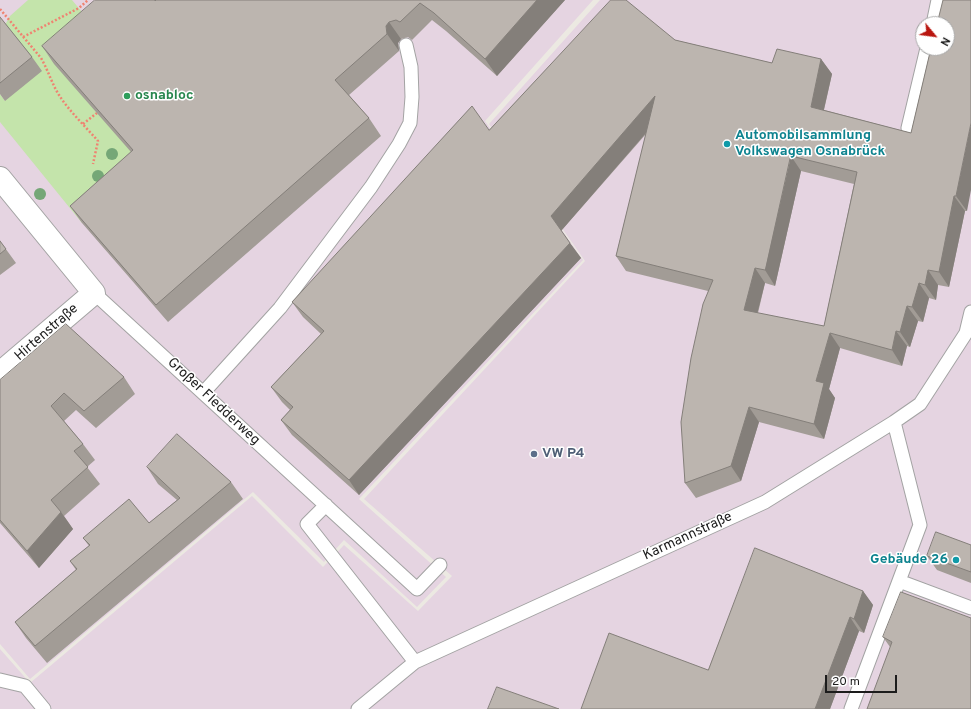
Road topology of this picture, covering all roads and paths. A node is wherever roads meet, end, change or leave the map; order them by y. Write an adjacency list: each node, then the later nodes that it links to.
1 (88, 0): 5 (path)
2 (938, 0): 4 (lane)
3 (0, 9): 5 (path)
4 (935, 16)
5 (24, 37): 9 (path)
6 (406, 45): 16 (lane)
7 (925, 56): 10 (lane)
8 (97, 113): 9 (path)
9 (84, 124): 11 (path)
10 (908, 128)
11 (93, 164)
12 (0, 178): 13 (street, Großer Fledderweg)
13 (94, 293): 15 (street, Hirtenstraße); 16 (lane, Großer Fledderweg)
14 (971, 312): 17 (lane, Karmannstraße)
15 (0, 373)
16 (203, 392): 18 (lane, Großer Fledderweg)
17 (894, 422): 20 (lane); 22 (lane, Karmannstraße)
18 (326, 505): 19 (lane, Großer Fledderweg); 22 (lane)
19 (440, 565)
20 (899, 581): 21 (lane); 26 (lane)
21 (971, 608)
22 (415, 662): 25 (lane, Karmannstraße)
23 (0, 680): 24 (lane)
24 (44, 709)
25 (358, 709)
26 (851, 709)

